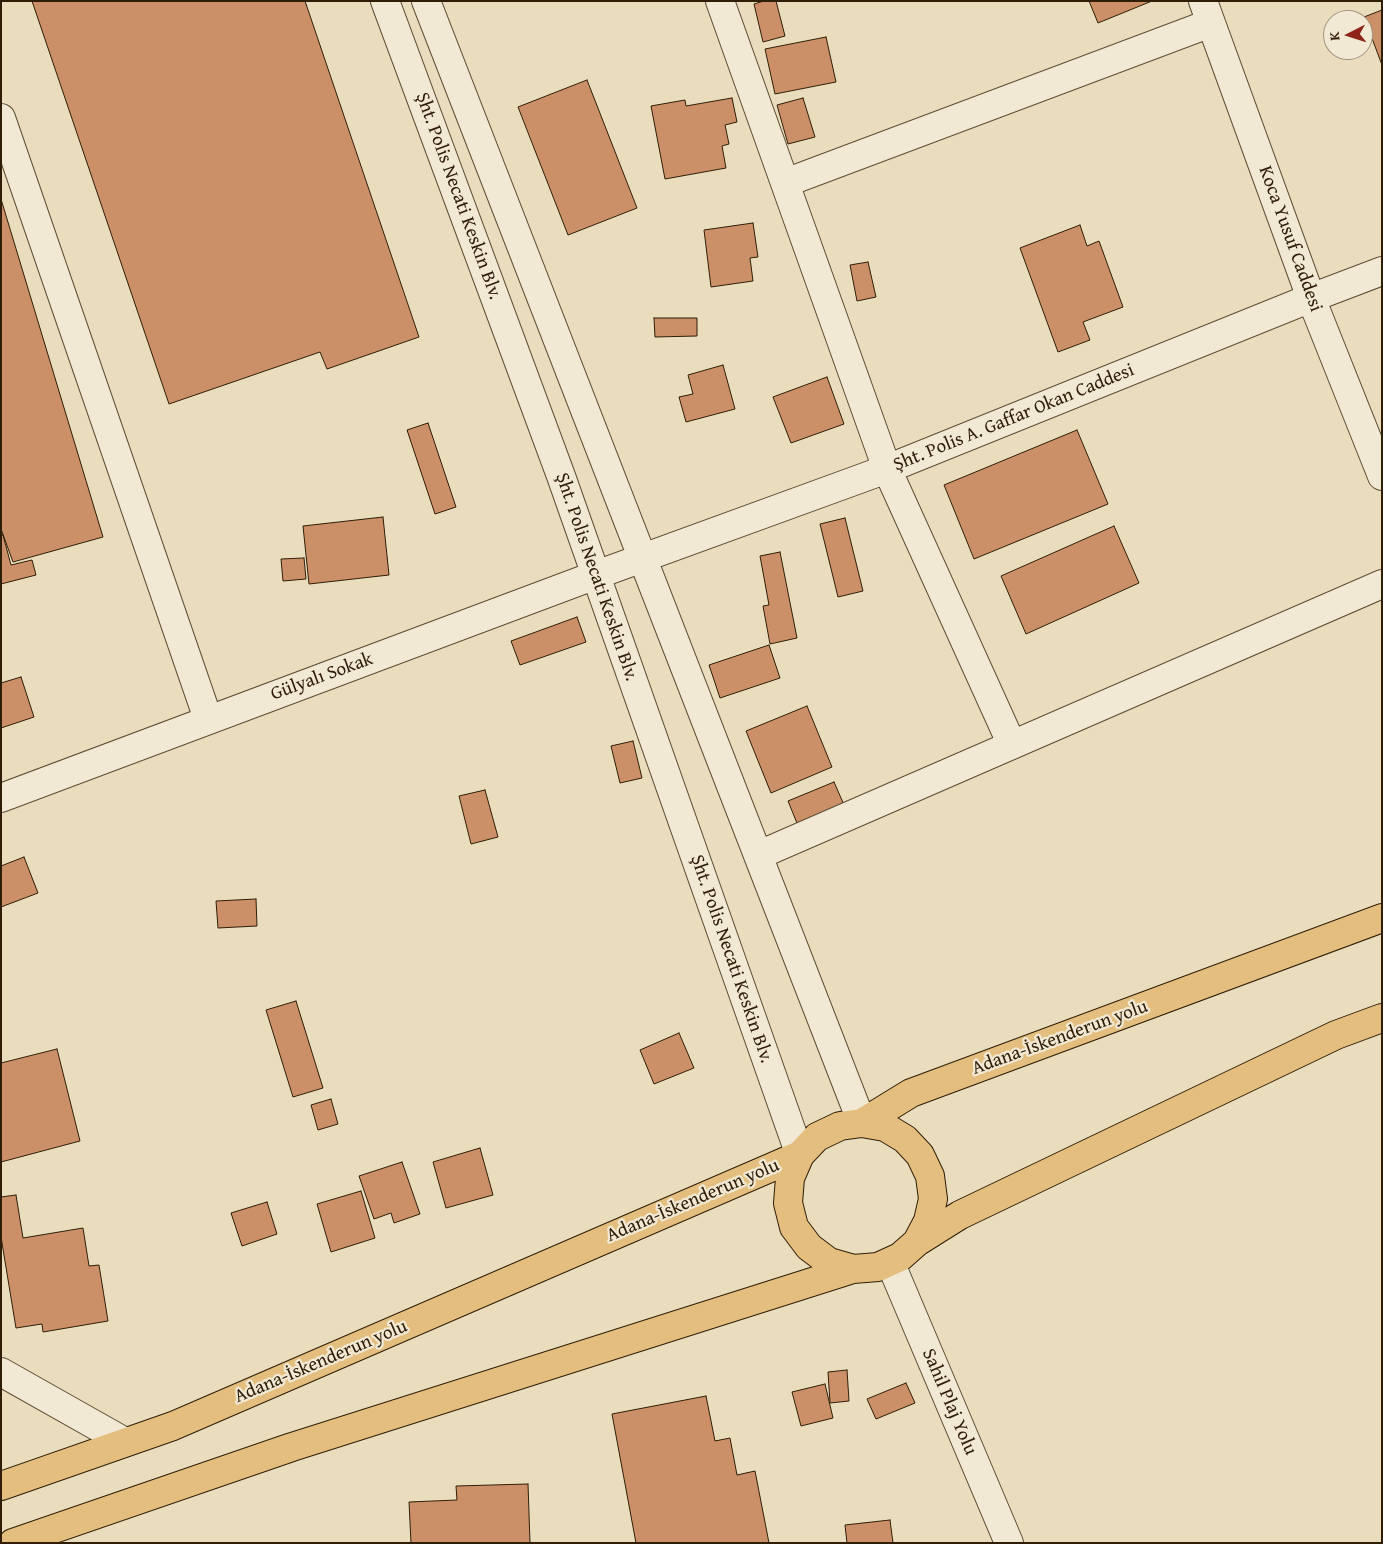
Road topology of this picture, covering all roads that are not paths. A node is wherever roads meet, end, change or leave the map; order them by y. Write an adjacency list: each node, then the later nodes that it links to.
1 (386, 1): 12 (street, Şht. Polis Necati Keskin Blv.)
2 (426, 1): 11 (street, Şht. Polis Necati Keskin Blv.)
3 (720, 1): 6 (street)
4 (1207, 12): 6 (street); 8 (street, Koca Yusuf Caddesi)
5 (1, 118): 14 (street)
6 (785, 183): 9 (street)
7 (1382, 271): 8 (street, Şht. Polis A. Gaffar Okan Caddesi)
8 (1311, 298): 9 (street, Şht. Polis A. Gaffar Okan Caddesi); 10 (street, Koca Yusuf Caddesi)
9 (887, 469): 11 (street, Şht. Polis A. Gaffar Okan Caddesi); 15 (street)
10 (1382, 476)
11 (644, 558): 12 (street, Gülyalı Sokak); 17 (street, Şht. Polis Necati Keskin Blv.)
12 (596, 575): 14 (street, Gülyalı Sokak); 21 (street, Şht. Polis Necati Keskin Blv.)
13 (1382, 584): 15 (street)
14 (208, 720): 16 (street, Gülyalı Sokak)
15 (1012, 745): 17 (street)
16 (1, 798)
17 (759, 855): 20 (street, Şht. Polis Necati Keskin Blv.)
18 (1382, 918): 20 (highway, Adana-İskenderun yolu)
19 (1382, 1018): 22 (highway)
20 (862, 1123): 21 (highway, Adana-İskenderun yolu); 22 (highway)
21 (800, 1155): 24 (highway); 26 (highway, Adana-İskenderun yolu)
22 (918, 1242): 23 (highway)
23 (890, 1262): 24 (highway); 29 (street, Sahil Plaj Yolu)
24 (853, 1269): 28 (highway)
25 (1, 1372): 26 (street)
26 (125, 1442): 27 (highway, Adana-İskenderun yolu)
27 (1, 1486)
28 (13, 1543)
29 (1009, 1543)

